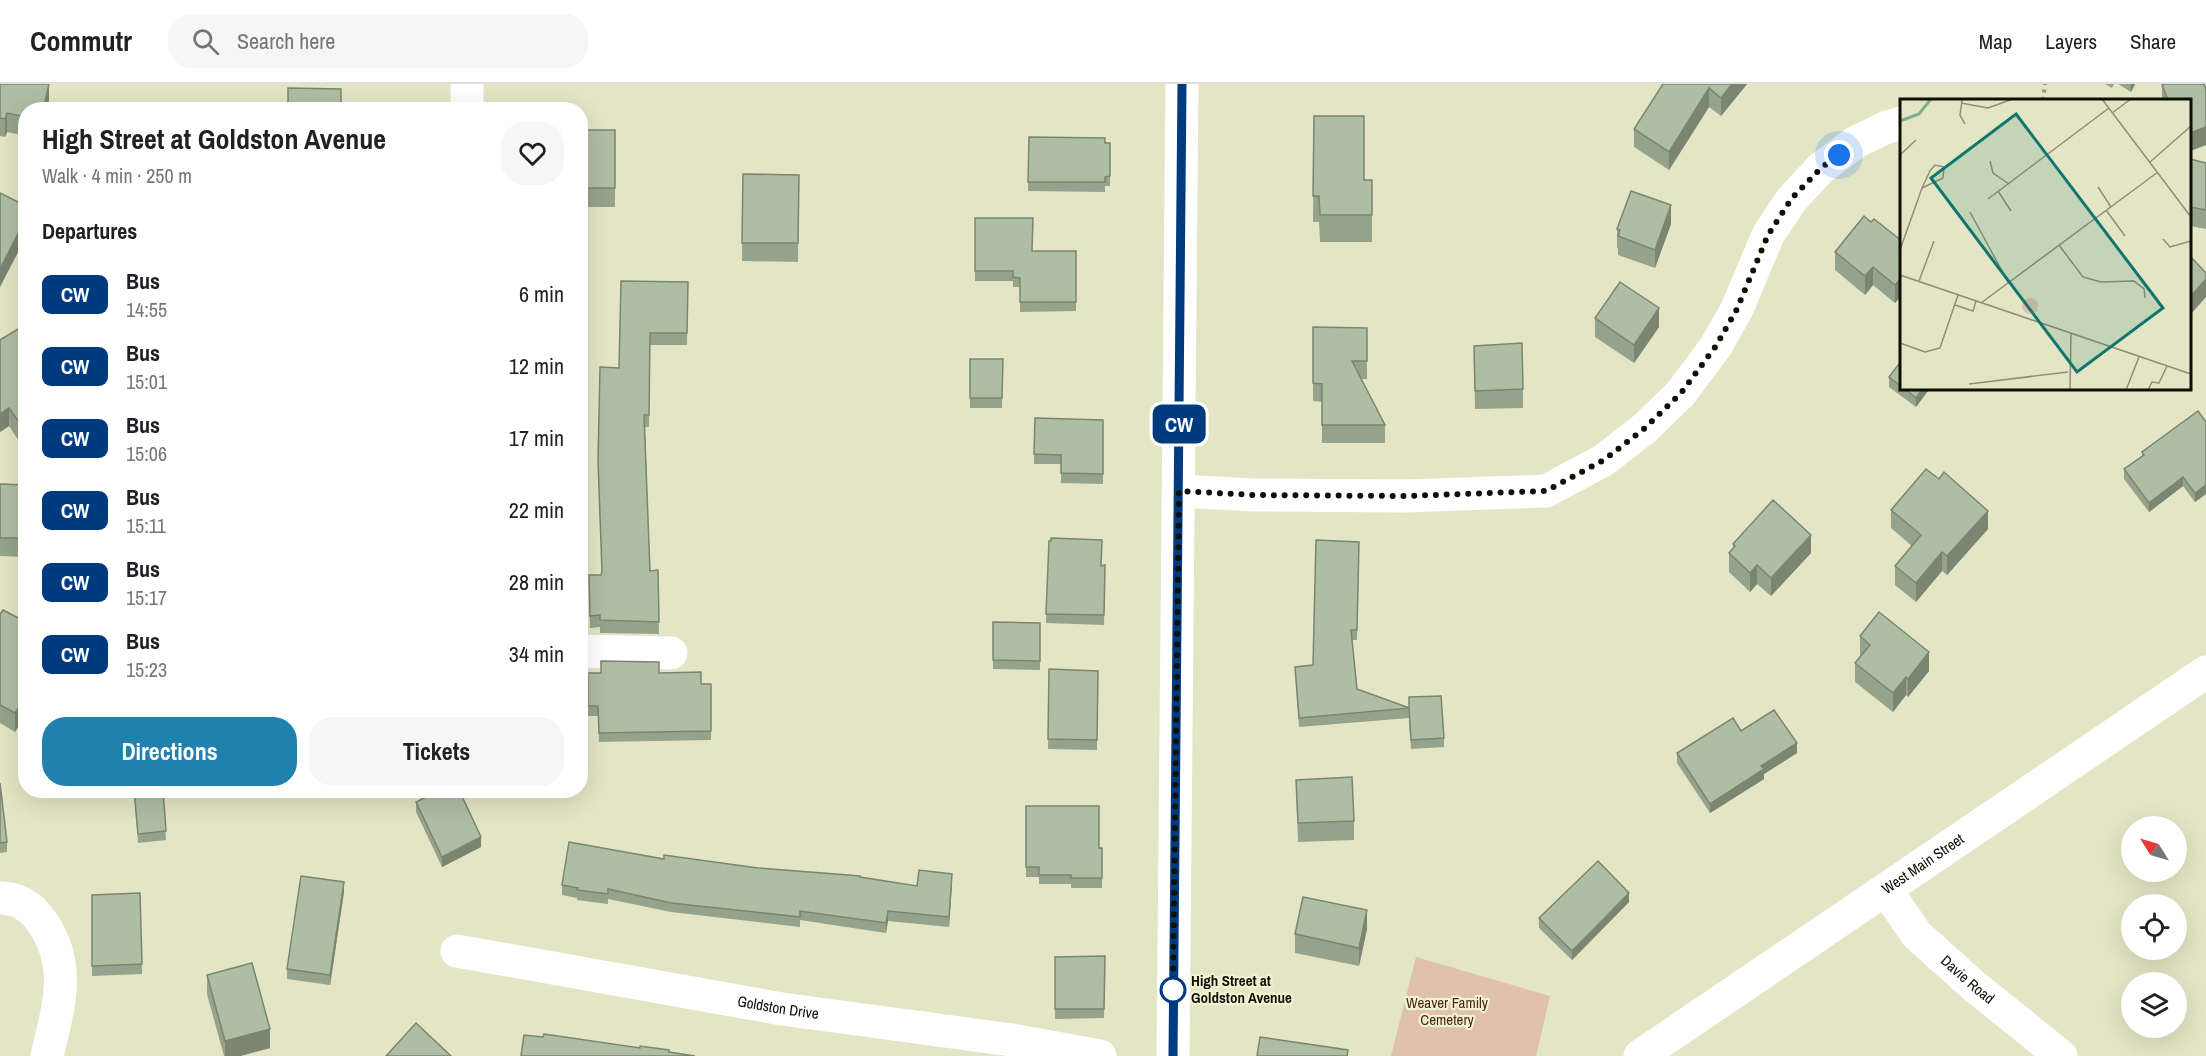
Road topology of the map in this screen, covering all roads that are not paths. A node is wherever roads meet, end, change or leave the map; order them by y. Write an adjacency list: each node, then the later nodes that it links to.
1 (467, 84): 3 (street)
2 (1182, 84): 5 (street)
3 (467, 102)
4 (1900, 124): 5 (street)
5 (1179, 491): 14 (street)
6 (588, 651): 7 (street)
7 (671, 653)
8 (2206, 672): 9 (street, West Main Street)
9 (1886, 890): 15 (street, West Main Street); 16 (street, Davie Road)
10 (0, 898): 12 (street)
11 (457, 951): 13 (street, Goldston Drive)
12 (47, 1056)
13 (1100, 1056)
14 (1173, 1056)
15 (1640, 1056)
16 (2061, 1056)

